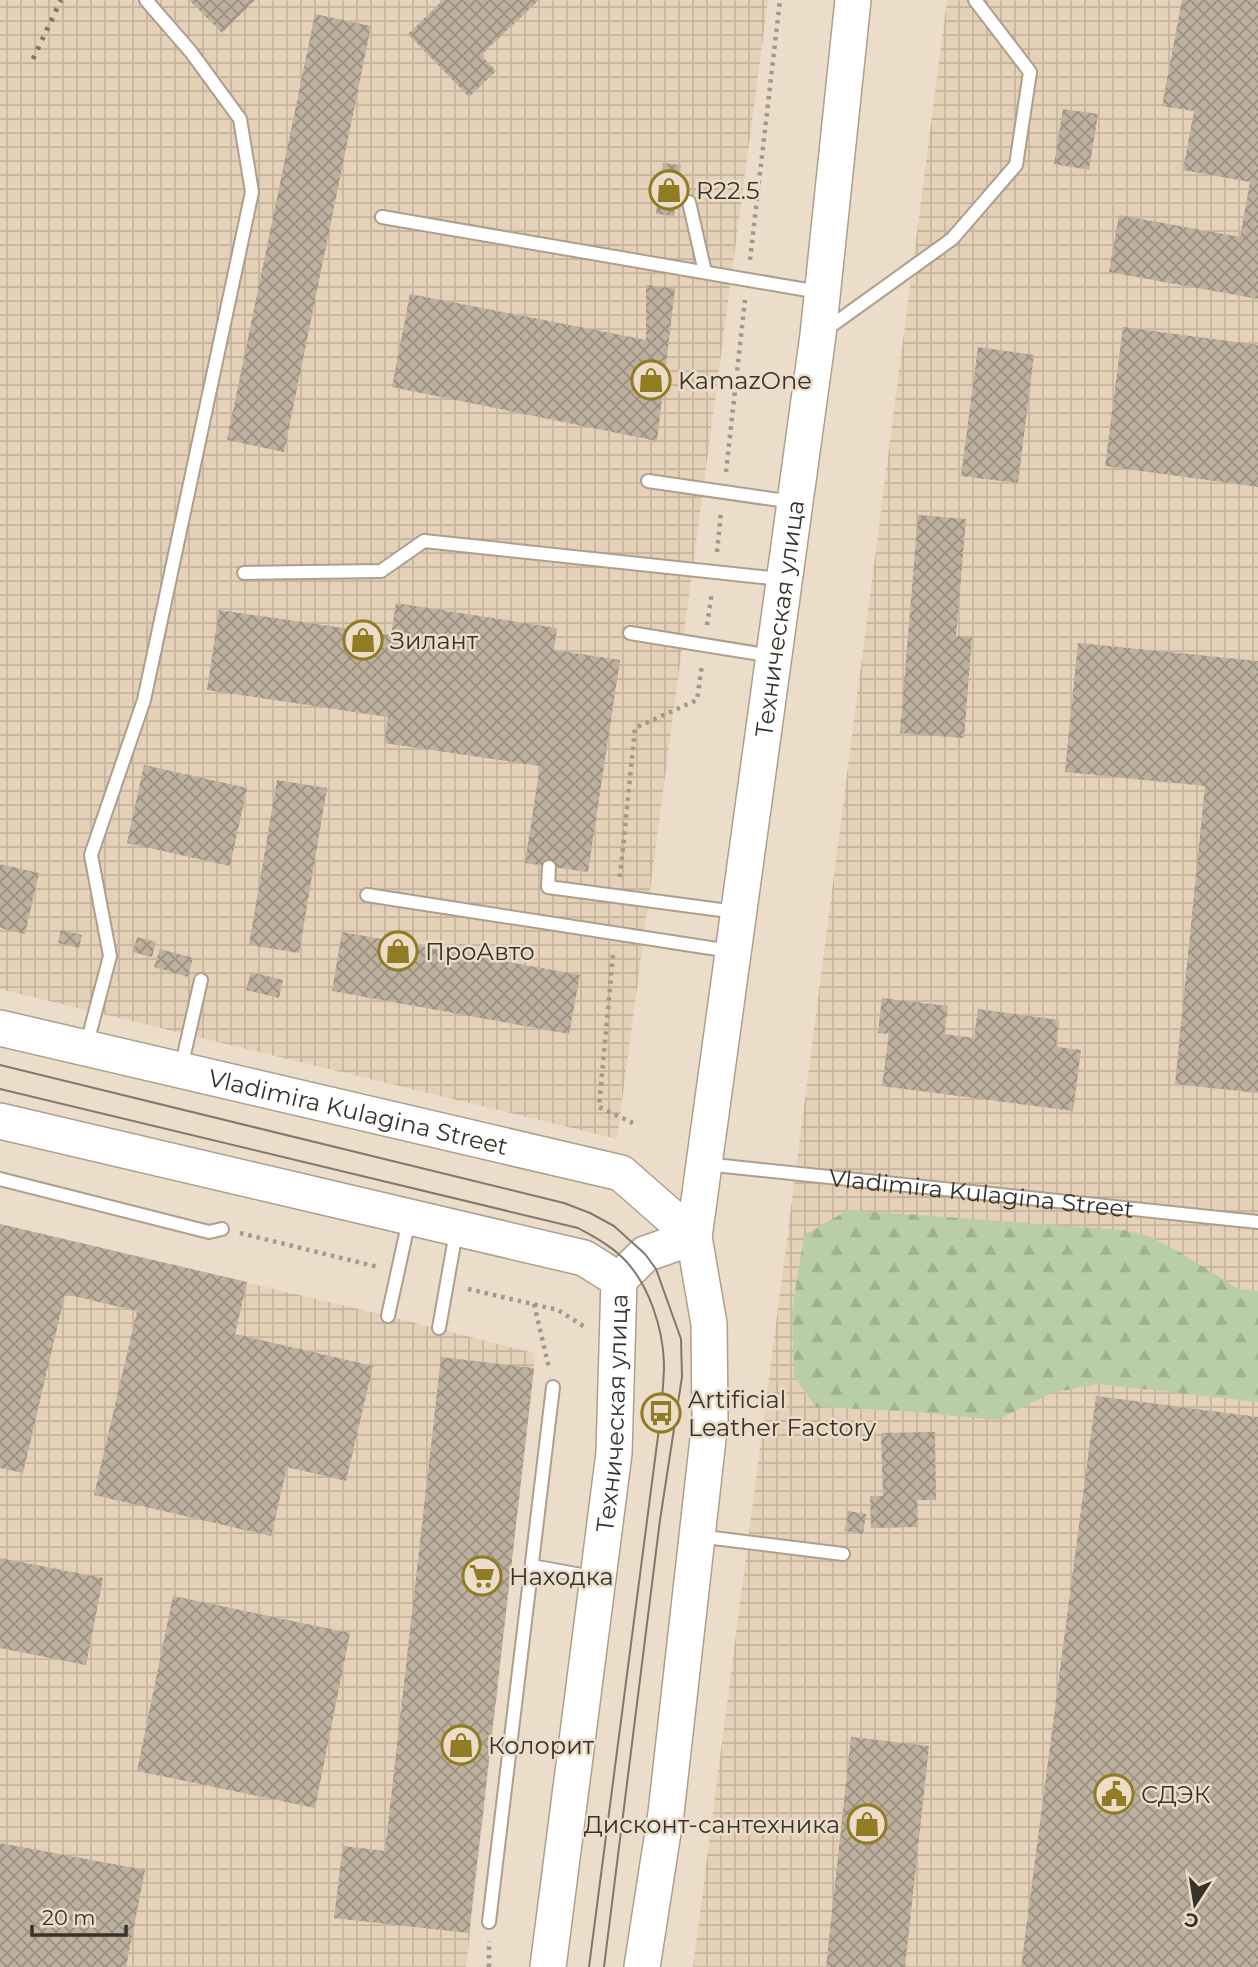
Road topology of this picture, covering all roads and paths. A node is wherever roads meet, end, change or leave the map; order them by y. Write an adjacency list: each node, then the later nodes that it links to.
1 (146, 0): 21 (lane)
2 (853, 0): 7 (main road, Техническая улица)
3 (975, 0): 8 (lane)
4 (689, 202): 6 (lane)
5 (383, 217): 6 (lane)
6 (705, 272): 7 (lane)
7 (823, 292): 8 (main road, Техническая улица)
8 (818, 335): 10 (main road, Техническая улица)
9 (648, 481): 10 (lane)
10 (796, 502): 12 (main road, Техническая улица)
11 (244, 573): 12 (lane)
12 (785, 580): 14 (main road, Техническая улица)
13 (630, 633): 14 (lane)
14 (774, 656): 17 (main road, Техническая улица)
15 (549, 867): 17 (lane)
16 (367, 895): 18 (lane)
17 (739, 912): 18 (main road, Техническая улица)
18 (734, 951): 24 (main road, Техническая улица)
19 (201, 980): 22 (lane)
20 (0, 1028): 21 (main road, Vladimira Kulagina Street)
21 (86, 1048): 22 (main road, Vladimira Kulagina Street)
22 (181, 1070): 30 (main road, Vladimira Kulagina Street)
23 (0, 1121): 26 (main road)
24 (705, 1164): 27 (lane, Vladimira Kulagina Street); 30 (main road, Техническая улица)
25 (0, 1179): 29 (lane)
26 (410, 1216): 28 (main road); 33 (lane)
27 (1258, 1222)
28 (457, 1227): 31 (main road); 34 (lane)
29 (222, 1229)
30 (694, 1237): 31 (main road, Техническая улица); 36 (main road, Техническая улица)
31 (619, 1280): 39 (main road, Техническая улица)
32 (534, 1304): 35 (path)
33 (388, 1316)
34 (439, 1328)
35 (553, 1387): 38 (lane)
36 (696, 1536): 37 (lane); 42 (main road, Техническая улица)
37 (843, 1555)
38 (532, 1566): 39 (lane); 40 (lane)
39 (598, 1578): 41 (main road, Техническая улица)
40 (489, 1922)
41 (548, 1967)
42 (642, 1967)

